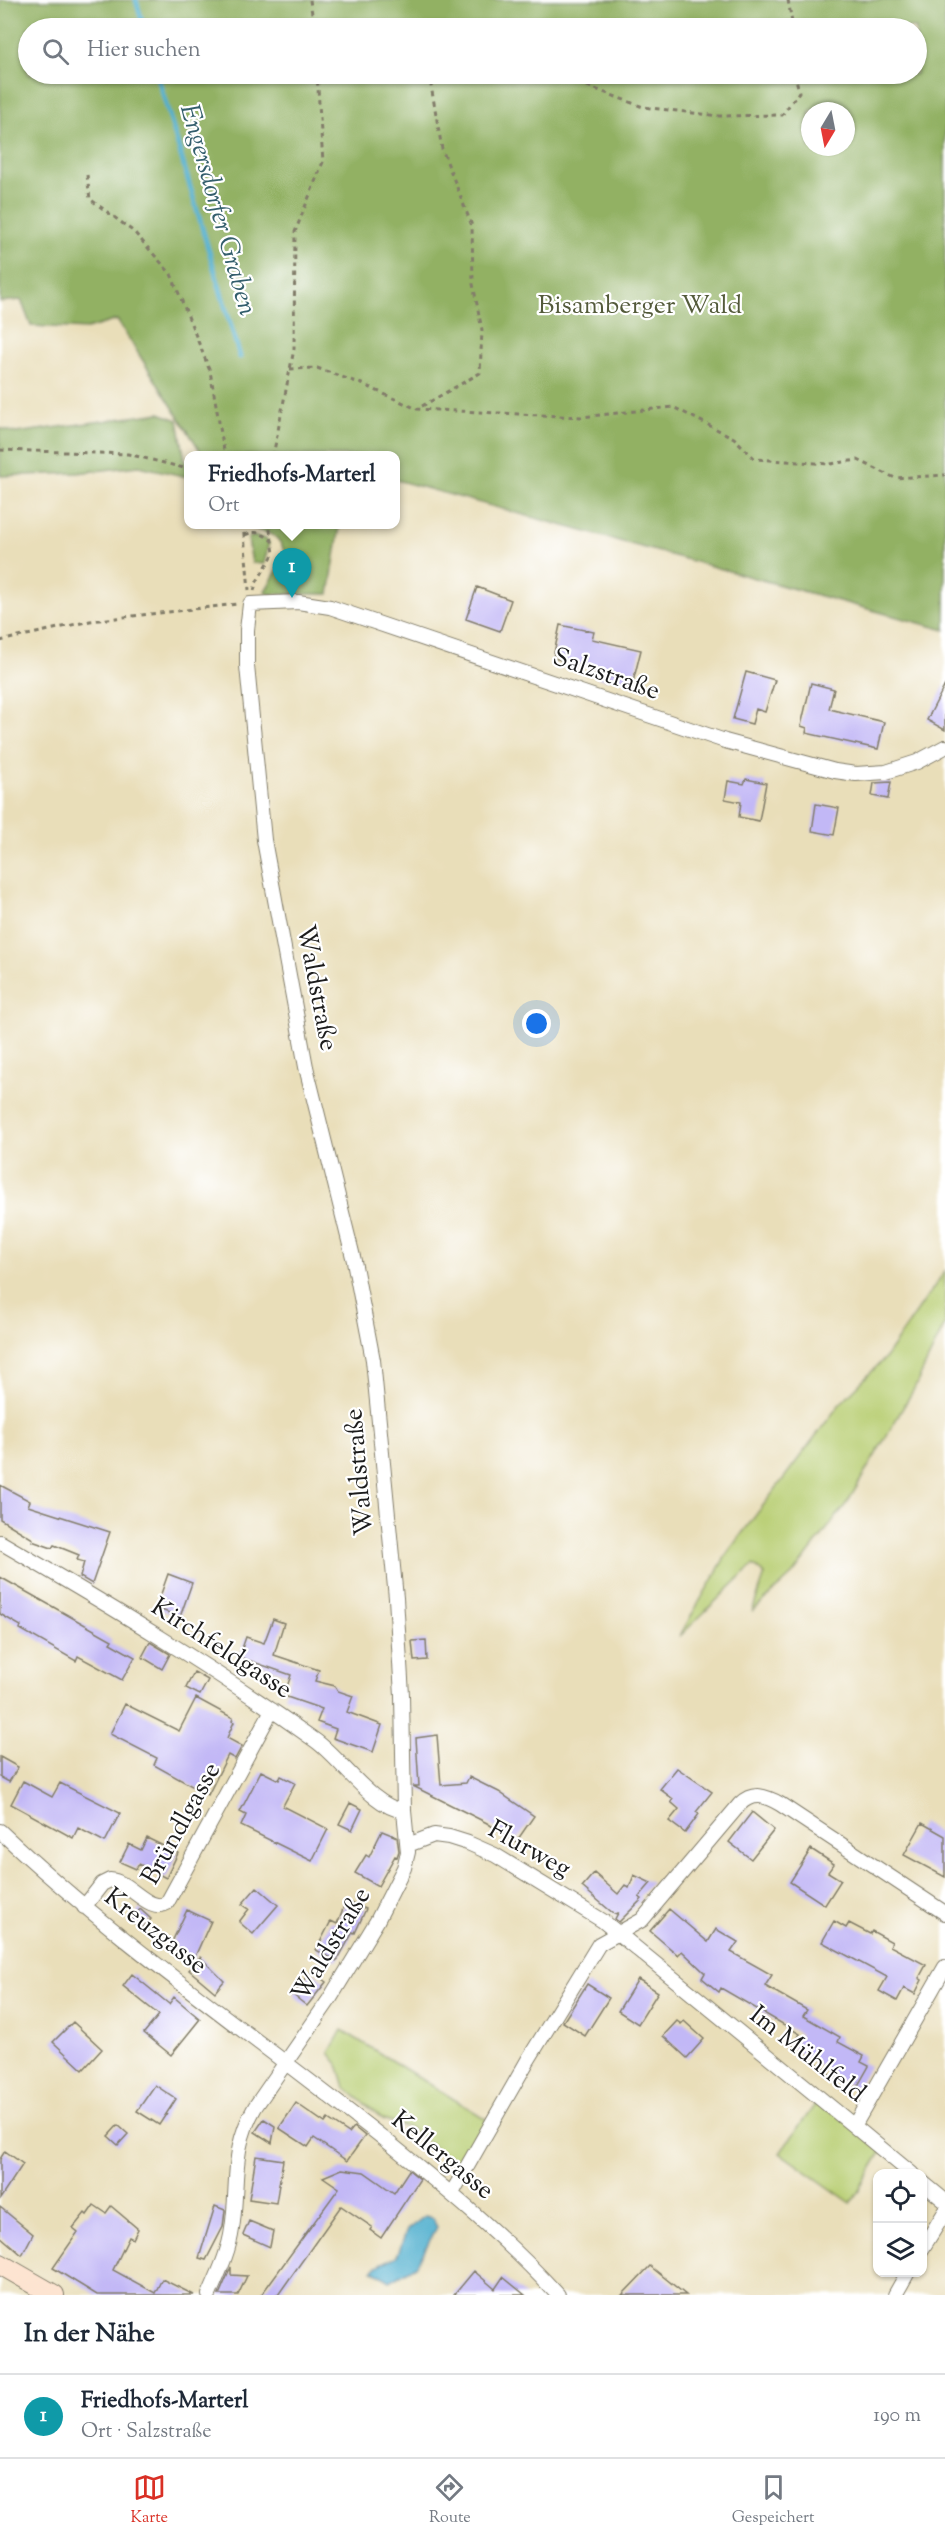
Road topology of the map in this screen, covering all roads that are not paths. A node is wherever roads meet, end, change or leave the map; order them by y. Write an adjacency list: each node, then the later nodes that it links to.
1 (250, 604): 2 (street, Salzstraße); 5 (street, Waldstraße)
2 (945, 747)
3 (0, 1542): 4 (street, Kirchfeldgasse)
4 (272, 1710): 5 (street, Kirchfeldgasse); 8 (street, Bründlgasse)
5 (404, 1810): 7 (street, Waldstraße)
6 (0, 1831): 8 (street, Kreuzgasse)
7 (408, 1845): 10 (street, Flurweg); 12 (street, Waldstraße)
8 (84, 1907): 12 (street, Kreuzgasse)
9 (945, 1913): 10 (street)
10 (619, 1933): 13 (street, Im Mühlfeld); 16 (street)
11 (945, 1967): 13 (street, Im Mühlfeld)
12 (286, 2063): 16 (street, Kellergasse); 23 (street, Waldstraße)
13 (854, 2126): 14 (street)
14 (906, 2169)
15 (927, 2186): 17 (street)
16 (452, 2193): 24 (street, Kellergasse)
17 (945, 2201)
18 (945, 2212): 19 (street)
19 (927, 2241)
20 (0, 2264): 22 (main road)
21 (905, 2277): 25 (street)
22 (54, 2295)
23 (209, 2295)
24 (558, 2295)
25 (895, 2295)

